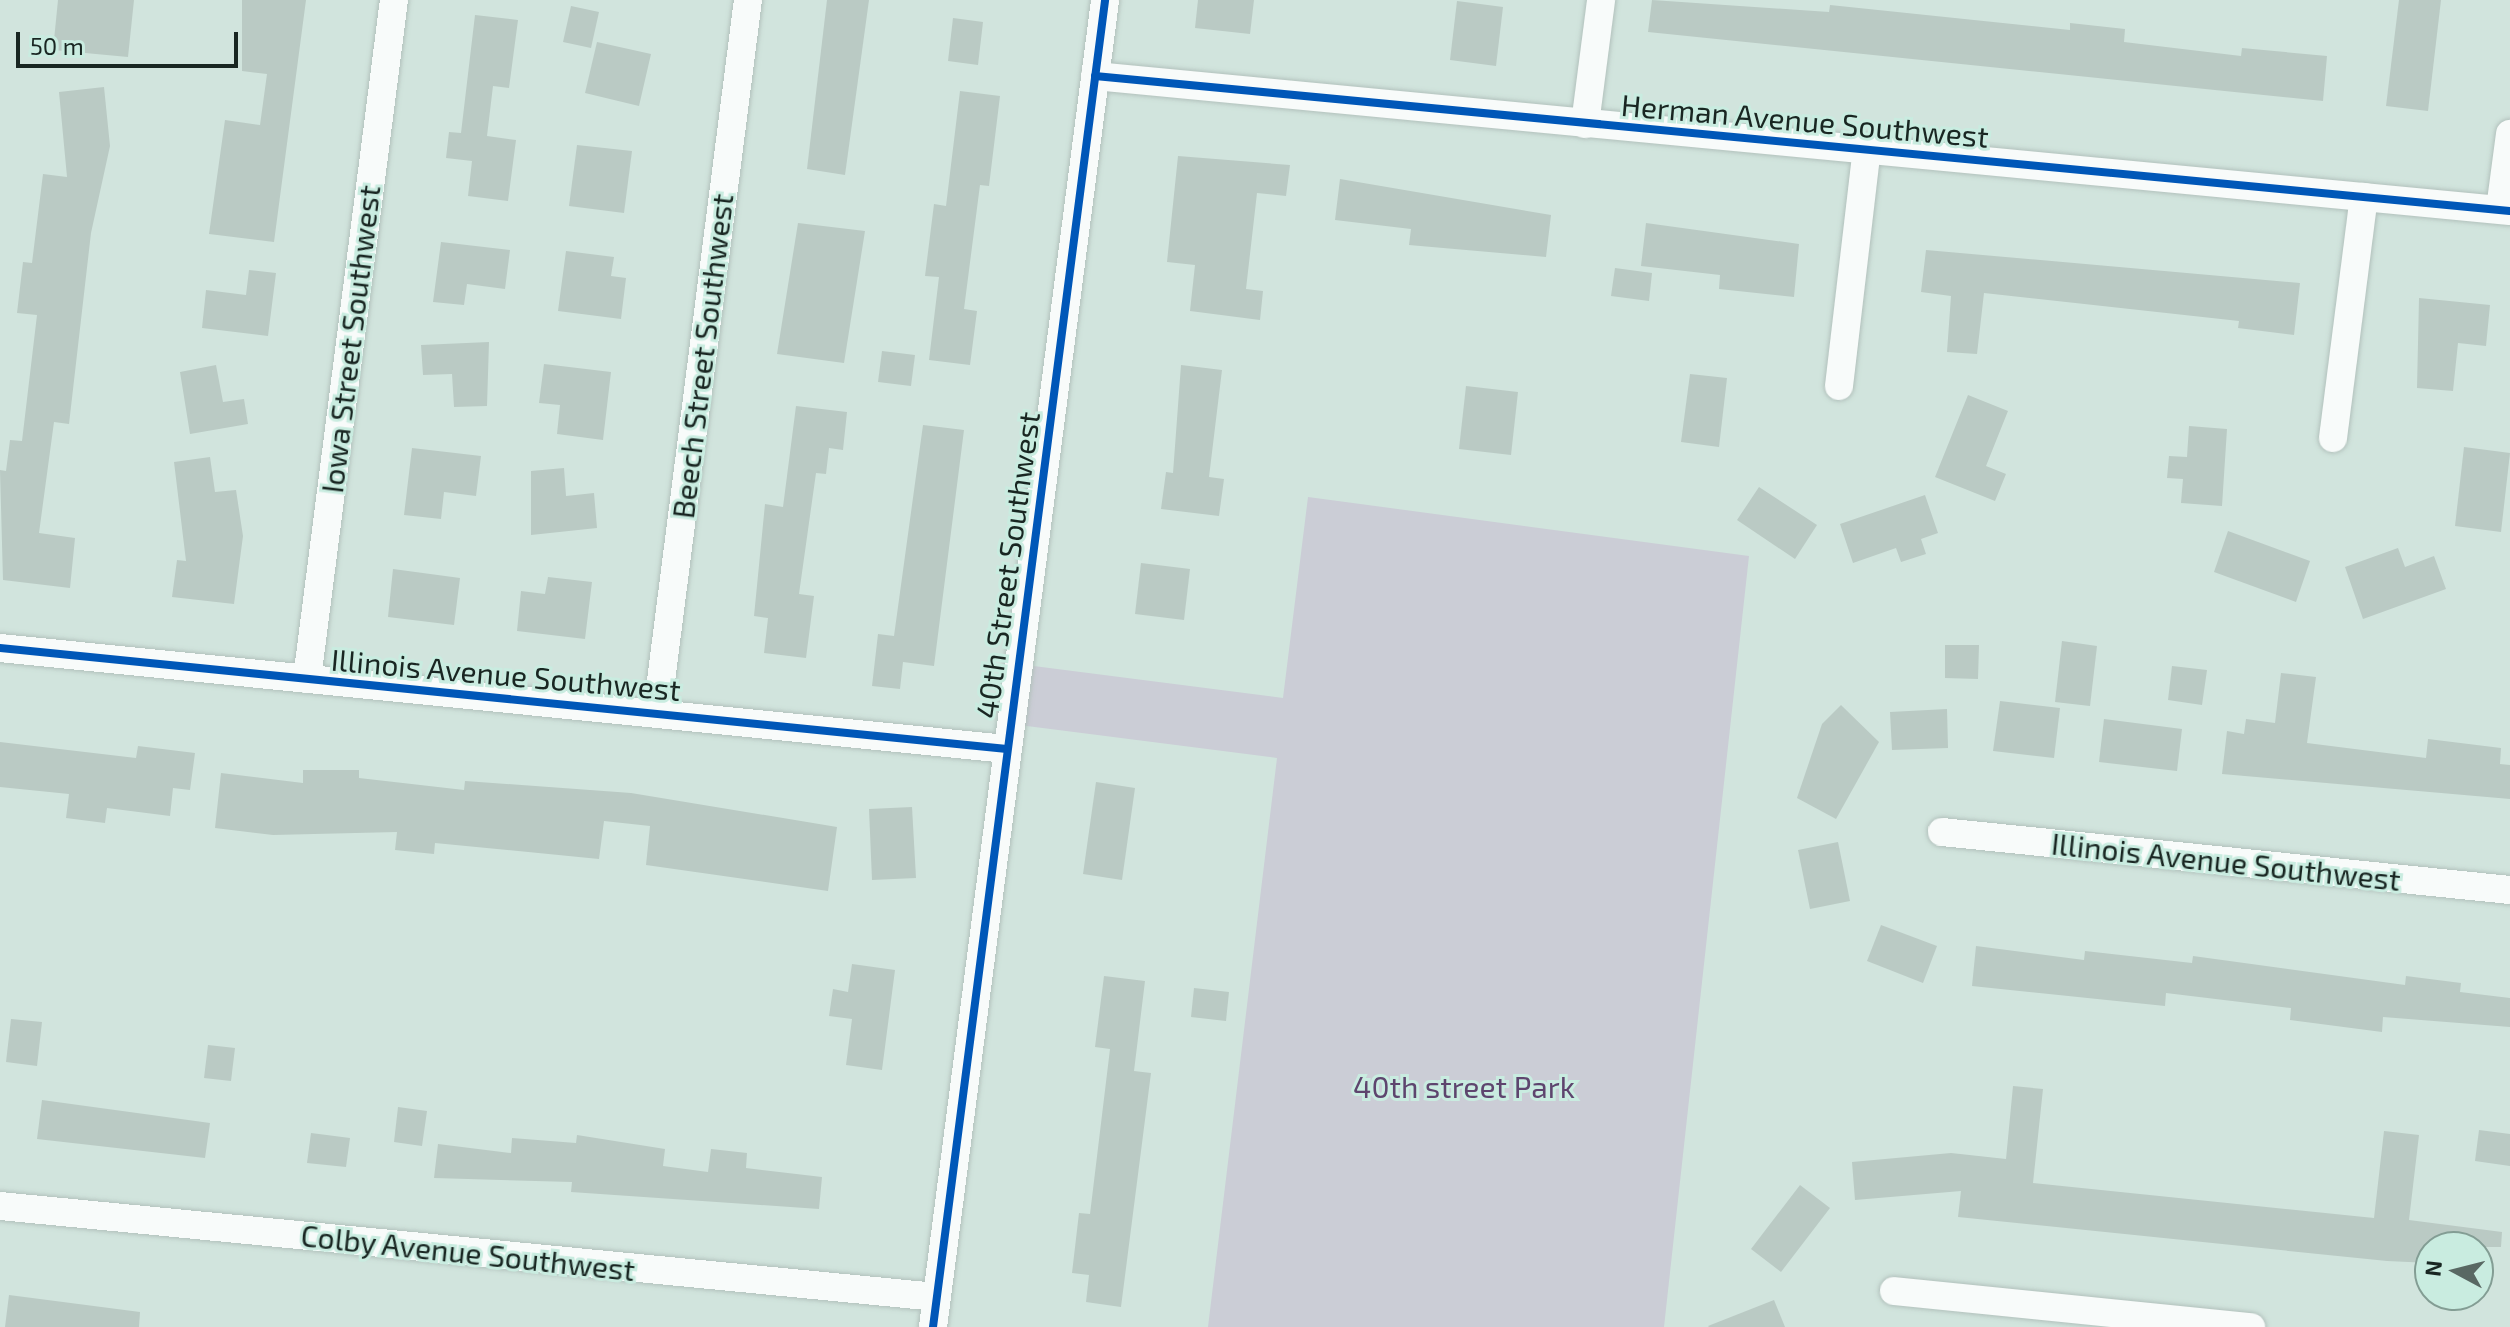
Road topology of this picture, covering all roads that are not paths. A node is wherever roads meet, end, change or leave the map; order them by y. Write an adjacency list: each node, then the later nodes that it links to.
1 (394, 0): 14 (street, Iowa Street Southwest)
2 (748, 0): 15 (street, Beech Street Southwest)
3 (1105, 0): 5 (street, 40th Street Southwest)
4 (1601, 0): 6 (street)
5 (1095, 76): 6 (street, Herman Avenue Southwest); 16 (street, 40th Street Southwest)
6 (1585, 124): 8 (street, Herman Avenue Southwest)
7 (2510, 134): 10 (street)
8 (1867, 148): 9 (street, Herman Avenue Southwest); 11 (street)
9 (2364, 197): 10 (street, Herman Avenue Southwest); 12 (street)
10 (2505, 210)
11 (1839, 386)
12 (2333, 438)
13 (0, 648): 14 (street, Illinois Avenue Southwest)
14 (307, 679): 15 (street, Illinois Avenue Southwest)
15 (657, 712): 16 (street, Illinois Avenue Southwest)
16 (1007, 749): 21 (street, 40th Street Southwest)
17 (1942, 832): 18 (street, Illinois Avenue Southwest)
18 (2510, 890)
19 (0, 1206): 21 (street, Colby Avenue Southwest)
20 (1894, 1291): 23 (street)
21 (937, 1297): 22 (street, 40th Street Southwest)
22 (933, 1327)
23 (2251, 1327)

